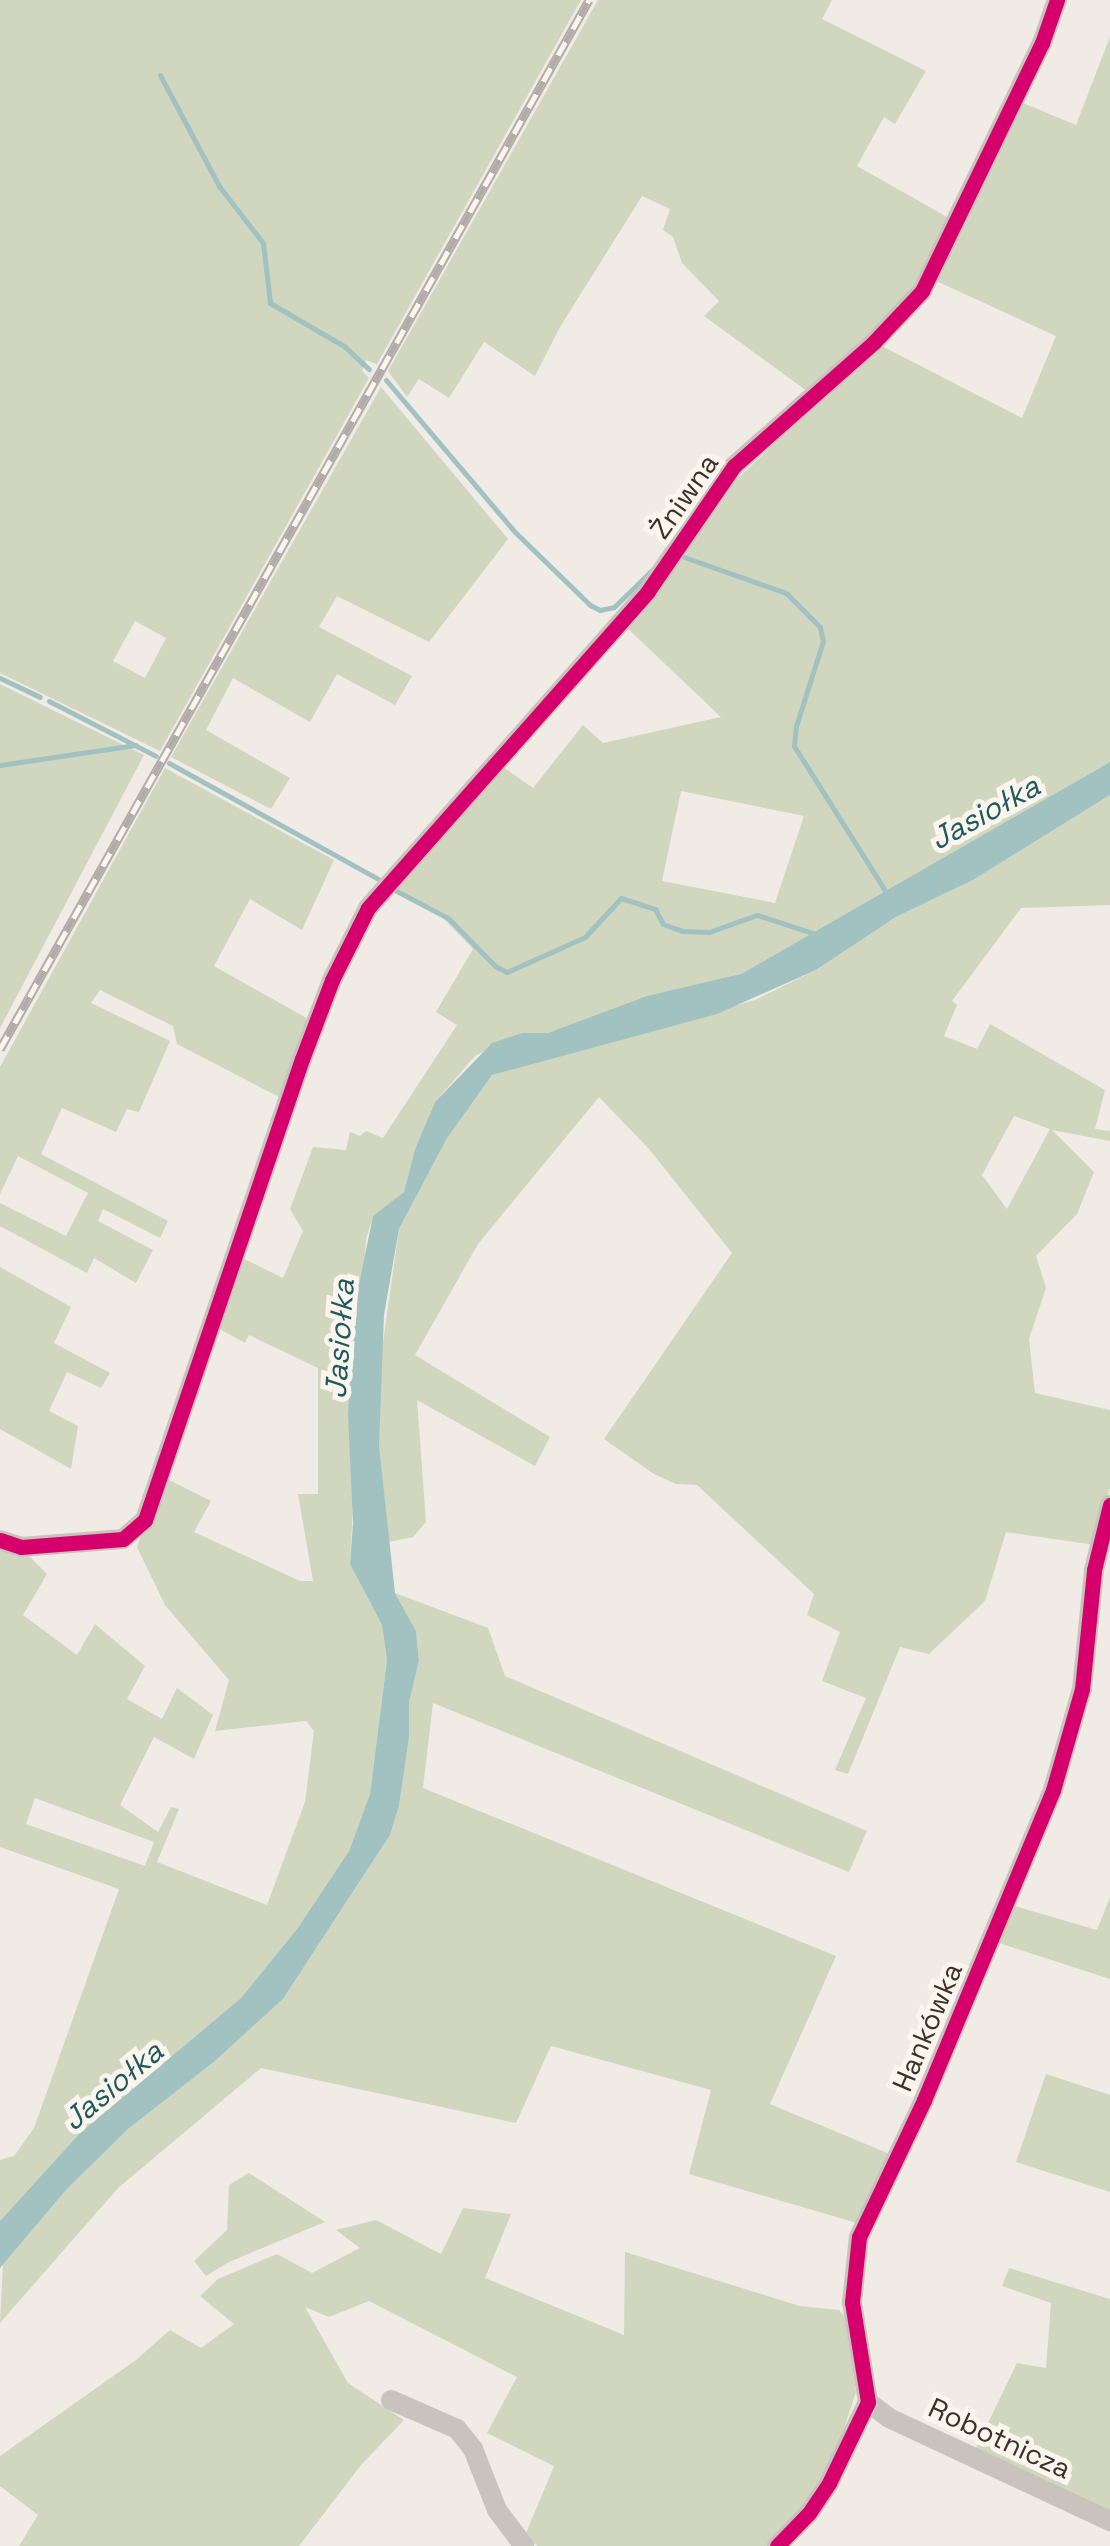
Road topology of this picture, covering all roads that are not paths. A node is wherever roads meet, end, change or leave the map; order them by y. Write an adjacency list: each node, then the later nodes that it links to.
1 (1056, 0): 3 (street, Żniwna)
2 (1110, 1505): 5 (street, Hankówka)
3 (0, 1540)
4 (391, 2400): 7 (street)
5 (868, 2402): 6 (street, Robotnicza); 8 (street)
6 (1110, 2521)
7 (524, 2546)
8 (777, 2546)

